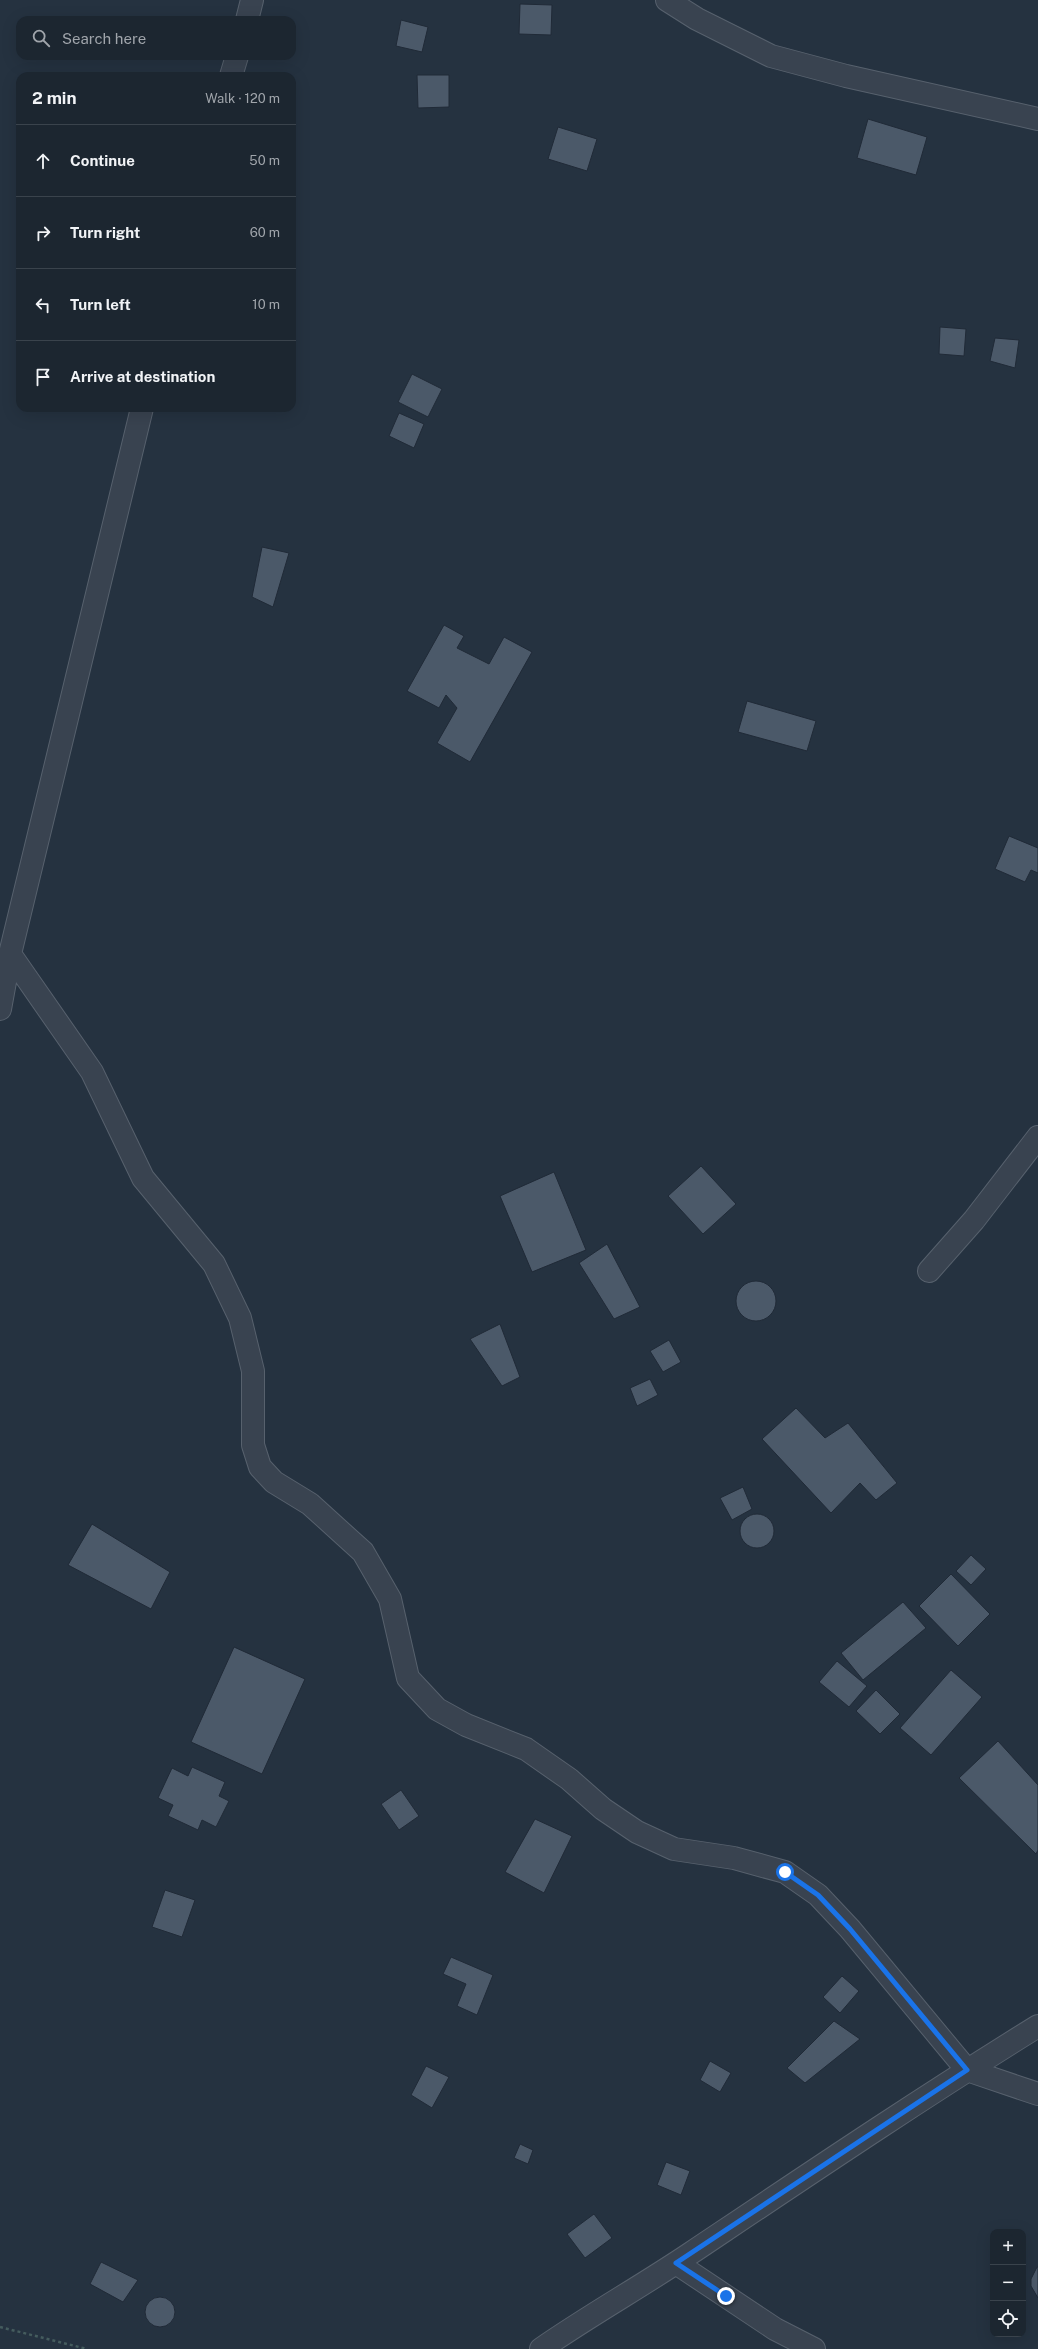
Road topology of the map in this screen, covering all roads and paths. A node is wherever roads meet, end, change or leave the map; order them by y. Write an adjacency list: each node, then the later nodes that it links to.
1 (252, 0): 3 (street)
2 (667, 0): 6 (street)
3 (248, 16)
4 (236, 60): 5 (street)
5 (232, 72)
6 (1038, 119)
7 (141, 412): 8 (street)
8 (10, 954): 9 (street); 13 (street)
9 (0, 1009)
10 (1038, 1137): 11 (street)
11 (929, 1271)
12 (1038, 2026): 13 (street)
13 (967, 2070): 14 (street); 15 (street)
14 (1038, 2094)
15 (676, 2263): 18 (street); 19 (street)
16 (0, 2327): 17 (path)
17 (87, 2349)
18 (541, 2349)
19 (814, 2349)

